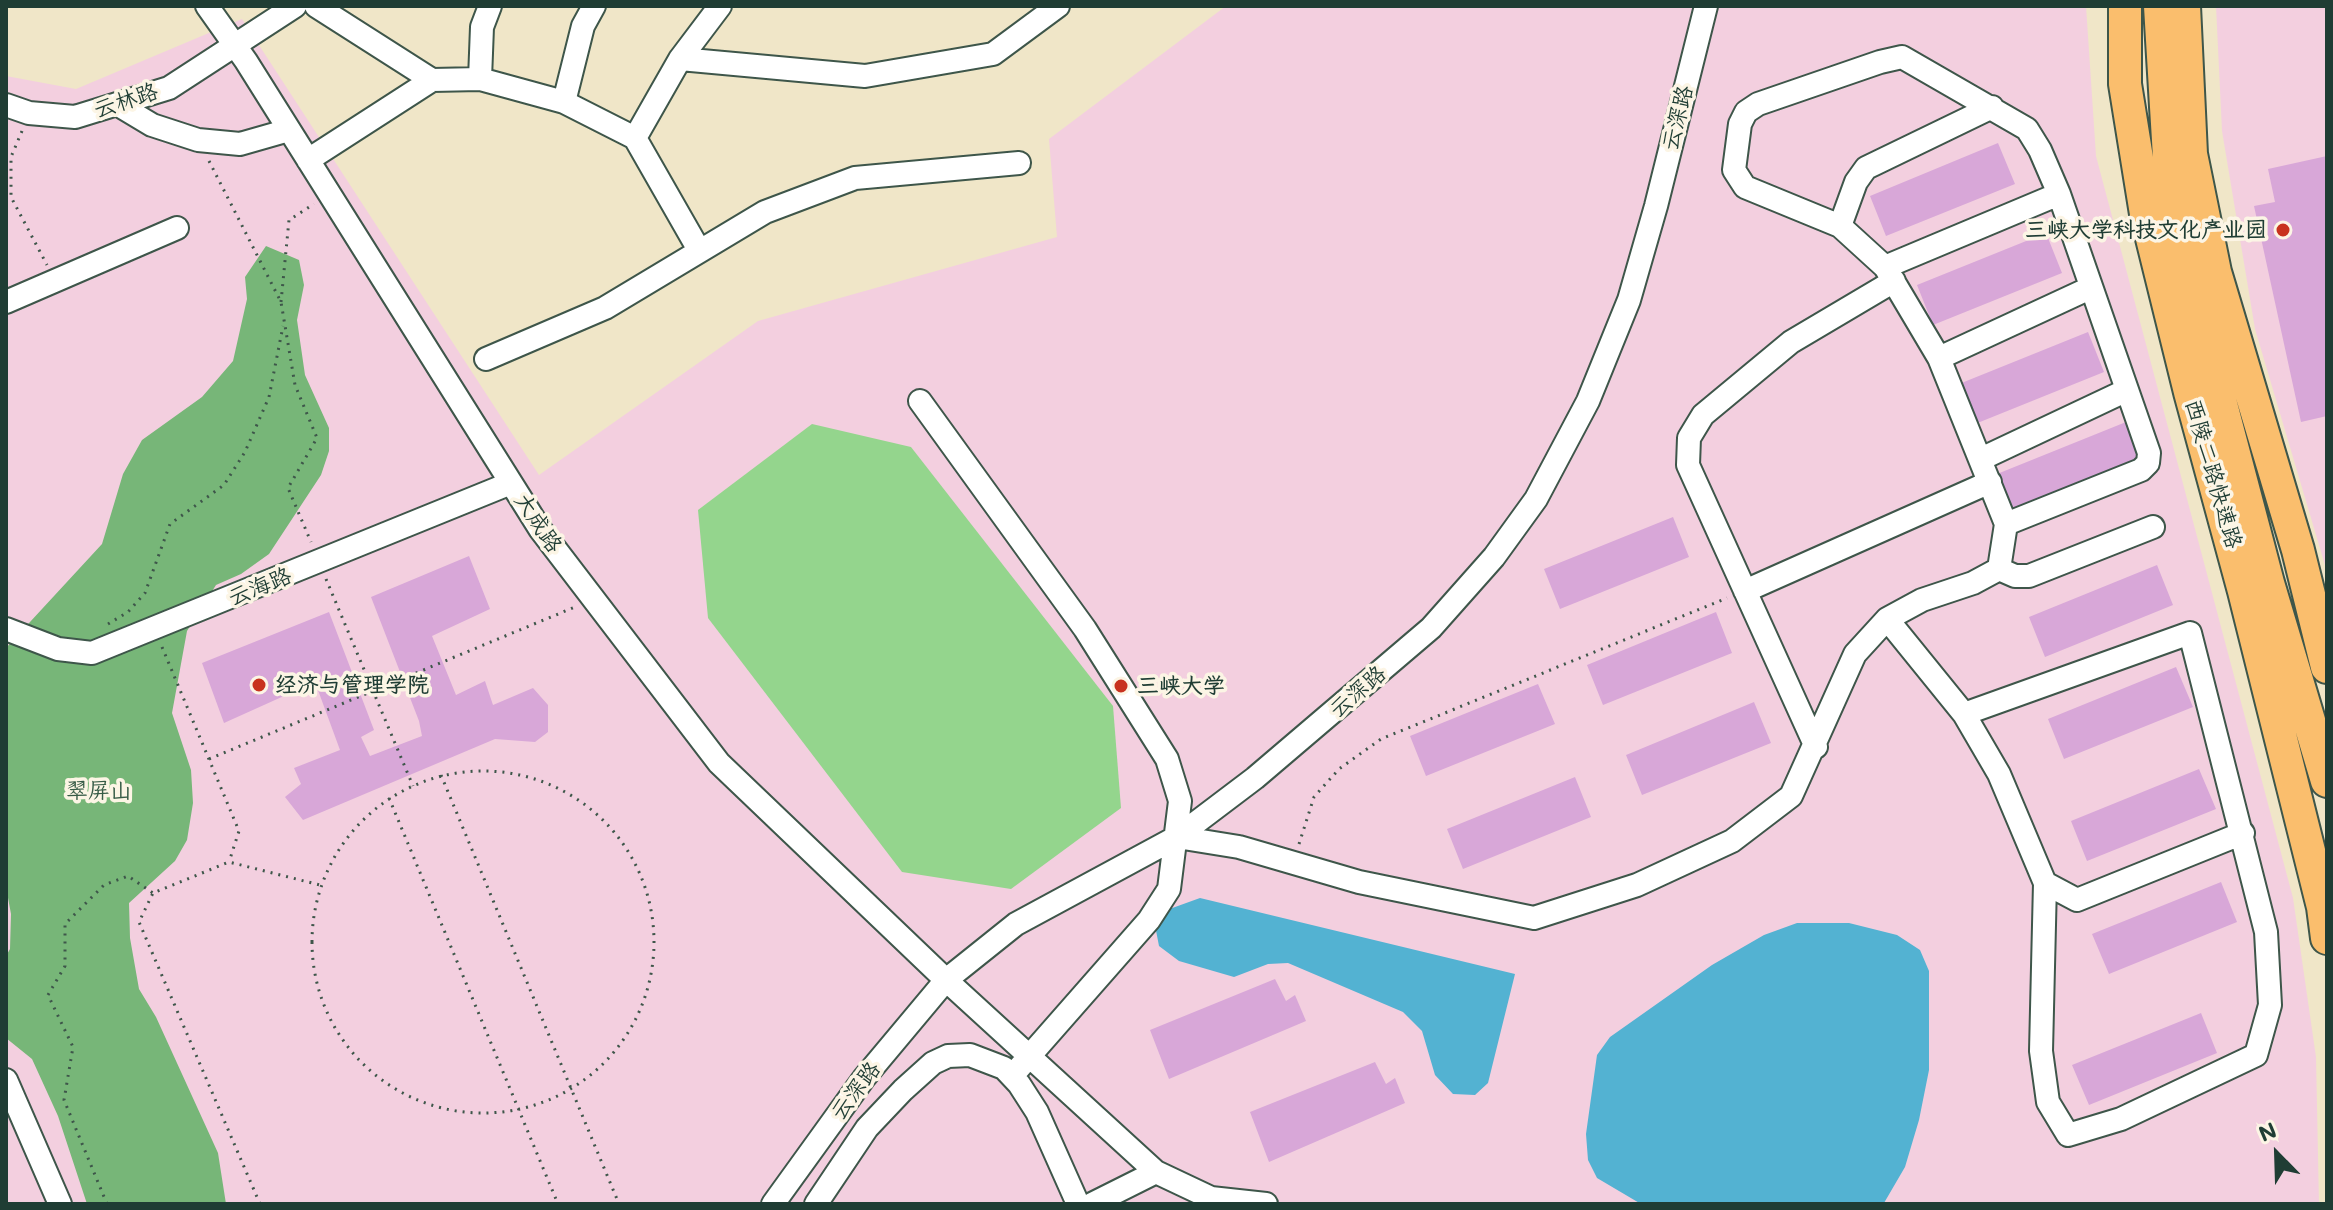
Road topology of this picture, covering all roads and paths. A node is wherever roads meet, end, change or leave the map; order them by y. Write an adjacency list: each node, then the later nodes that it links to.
1 (207, 6): 12 (street, 大成路)
2 (295, 6): 12 (street, 云林路)
3 (316, 6): 15 (street)
4 (490, 6): 14 (street)
5 (594, 6): 16 (street)
6 (720, 6): 13 (street)
7 (1058, 6): 13 (street)
8 (1706, 6): 64 (street, 云深路)
9 (2125, 6): 70 (highway, 西陵二路快速路)
10 (2160, 6): 60 (highway, 西陵二路快速路)
11 (2184, 6): 54 (highway)
12 (237, 46): 17 (street, 云林路); 21 (street, 大成路)
13 (680, 59): 22 (street)
14 (480, 79): 15 (street); 16 (street)
15 (432, 80): 24 (street)
16 (564, 102): 22 (street)
17 (117, 104): 20 (street, 云林路); 23 (street)
18 (6, 105): 20 (street, 云林路)
19 (1992, 107): 26 (street); 28 (street); 28 (street)
20 (29, 113): 32 (path)
21 (289, 130): 23 (street); 24 (street, 大成路)
22 (635, 138): 30 (street)
23 (198, 140): 35 (path)
24 (308, 160): 43 (street, 大成路)
25 (1019, 163): 30 (street)
26 (2059, 194): 31 (street); 33 (street)
27 (316, 203): 35 (path)
28 (1840, 226): 31 (street)
29 (177, 228): 32 (street)
30 (699, 250): 38 (street)
31 (1889, 274): 37 (street); 48 (street)
32 (56, 280): 34 (street)
33 (2090, 288): 37 (street); 39 (street)
34 (6, 302)
35 (281, 302): 36 (path)
36 (284, 321): 46 (path); 50 (path)
37 (1939, 358): 41 (street)
38 (486, 359)
39 (2125, 391): 41 (street); 44 (street)
40 (920, 401): 64 (street)
41 (1981, 459): 42 (street)
42 (1990, 482): 44 (street); 48 (street)
43 (511, 483): 46 (street, 云海路); 49 (street, 大成路)
44 (2006, 524): 47 (street)
45 (2153, 527): 47 (street)
46 (320, 563): 53 (street, 云海路); 55 (path)
47 (1999, 569): 51 (street)
48 (1745, 591): 57 (street); 66 (path)
49 (594, 600): 55 (path); 71 (street, 大成路)
50 (128, 612)
51 (1887, 619): 56 (street); 57 (street)
52 (6, 629): 53 (street, 云海路)
53 (154, 629): 58 (path)
54 (2327, 667)
55 (373, 691): 58 (path); 61 (path)
56 (1964, 714): 63 (street); 67 (street)
57 (1816, 747): 66 (street)
58 (209, 759): 65 (path)
59 (441, 775): 61 (path); 75 (path); 75 (path)
60 (2327, 781)
61 (413, 787): 62 (path)
62 (389, 798): 68 (path); 76 (path)
63 (2243, 833): 67 (street); 67 (street)
64 (1177, 837): 66 (street); 71 (street, 云深路); 72 (street)
65 (229, 862): 68 (path); 69 (path)
66 (1293, 863)
67 (2045, 883)
68 (320, 885): 76 (path)
69 (153, 893): 79 (path); 80 (path)
70 (2327, 938)
71 (946, 980): 72 (street, 大成路); 83 (street, 云深路)
72 (1029, 1055): 73 (street); 77 (street, 大成路)
73 (1012, 1076): 84 (street); 85 (street)
74 (6, 1080): 78 (street)
75 (571, 1088): 76 (path); 82 (path)
76 (518, 1108): 81 (path)
77 (1156, 1172): 86 (street); 87 (street, 大成路)
78 (60, 1204)
79 (107, 1204)
80 (260, 1204)
81 (558, 1204)
82 (619, 1204)
83 (773, 1204)
84 (816, 1204)
85 (1078, 1204)
86 (1092, 1204)
87 (1266, 1204)

